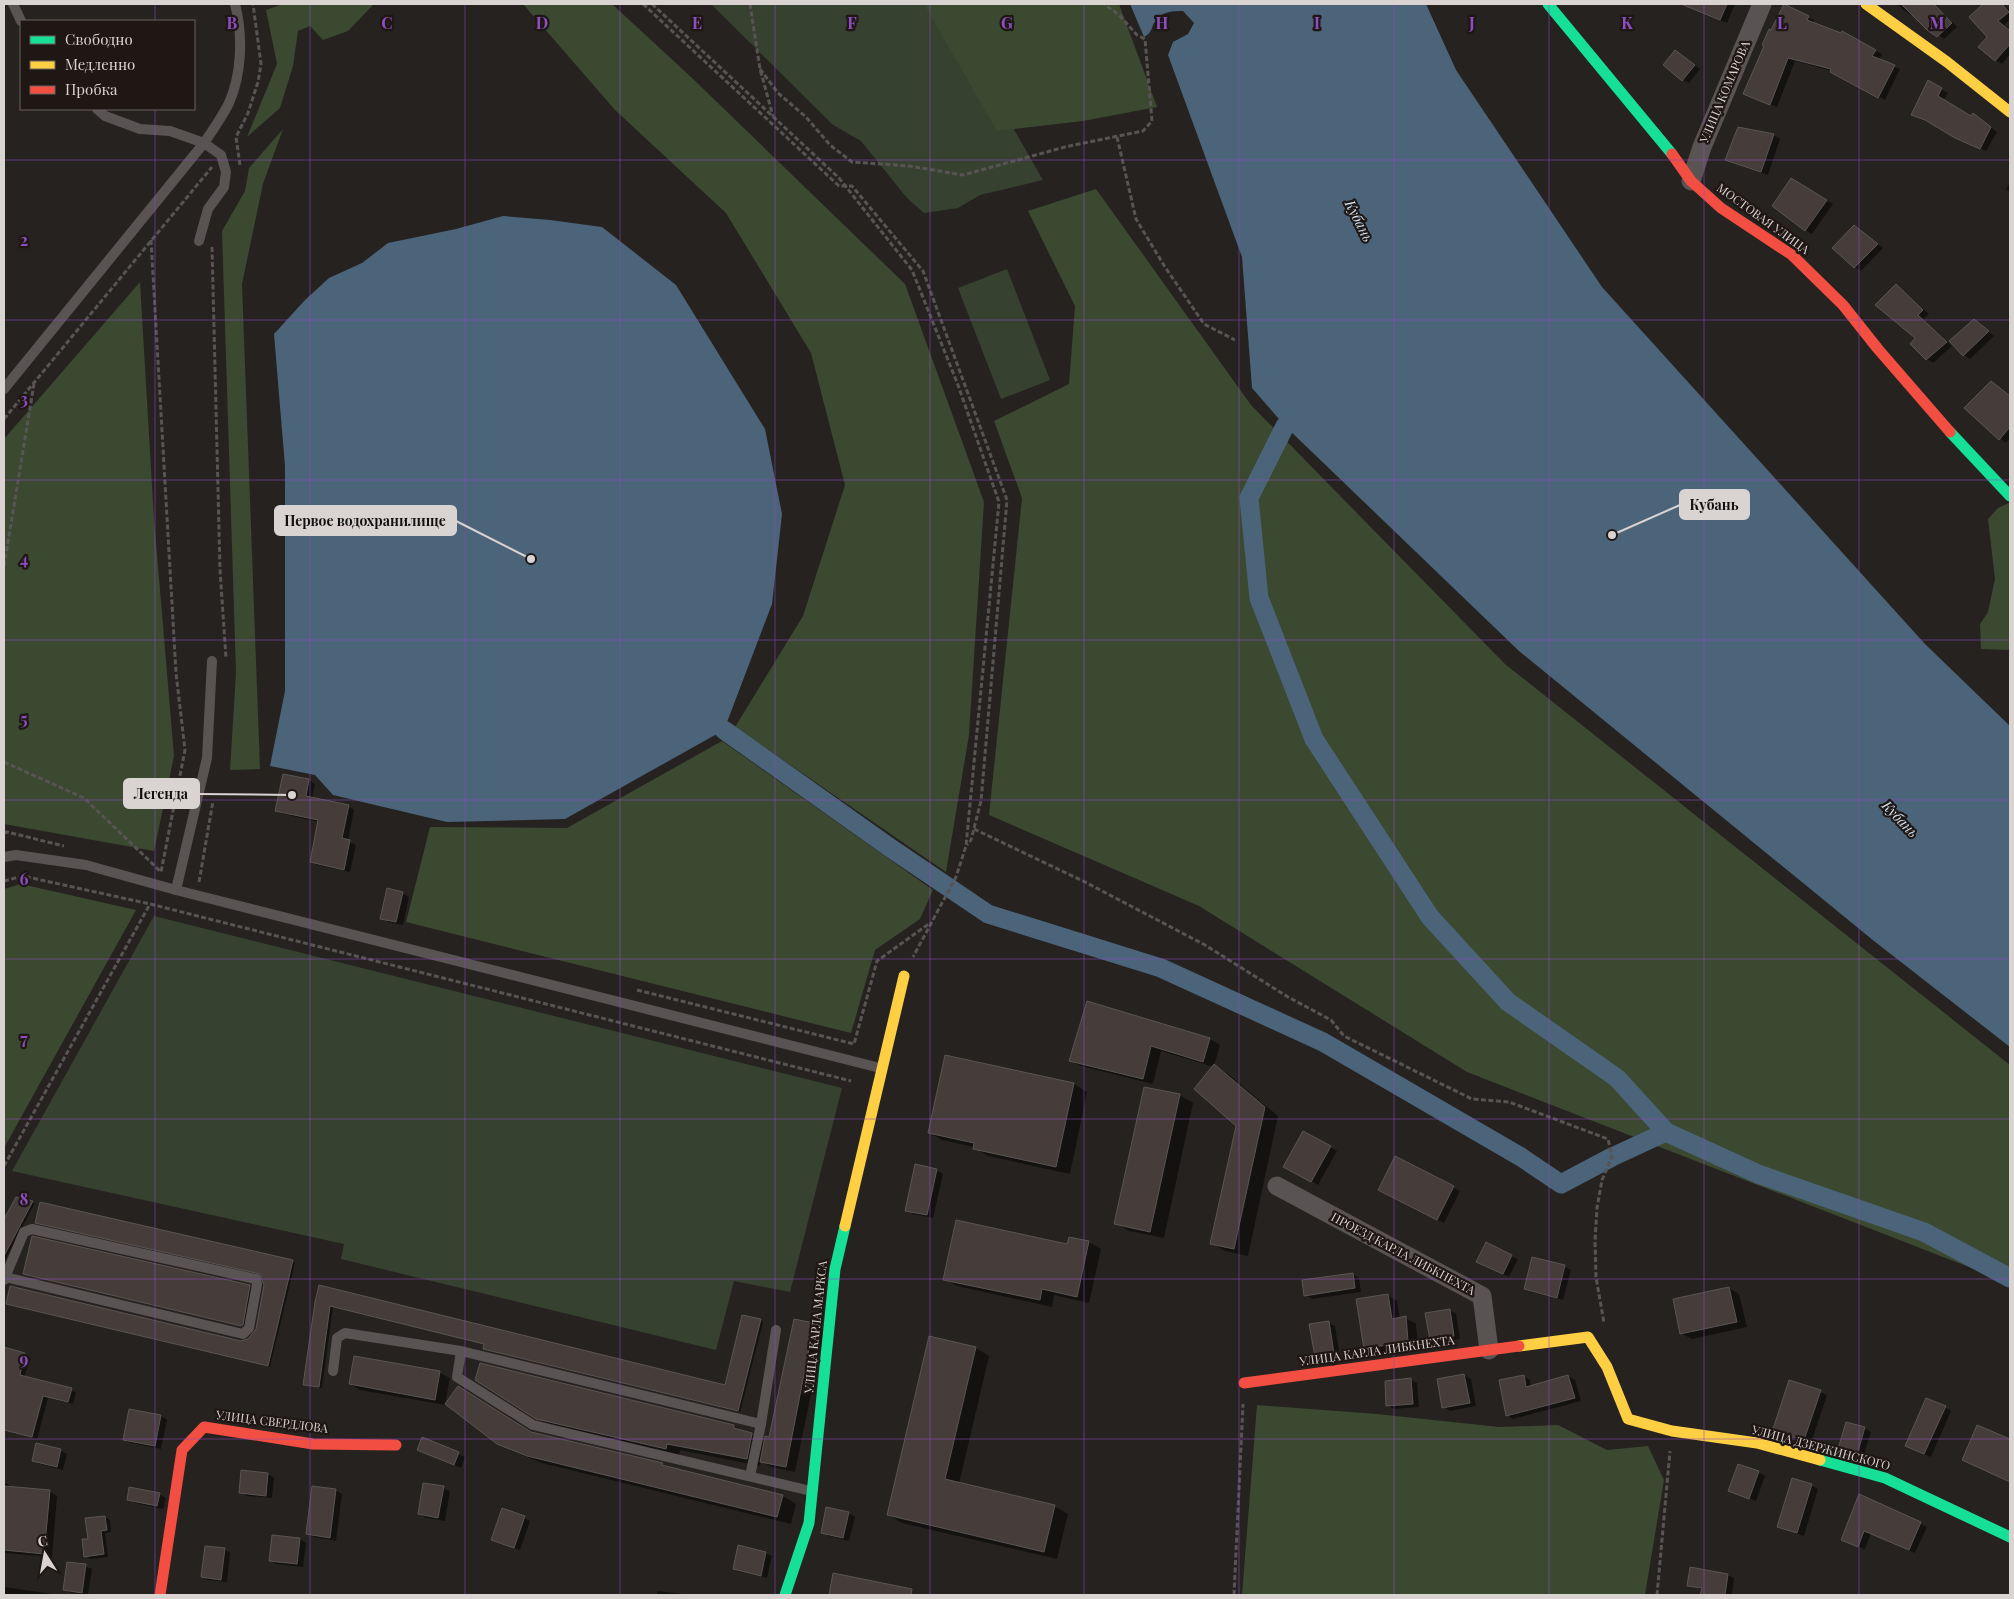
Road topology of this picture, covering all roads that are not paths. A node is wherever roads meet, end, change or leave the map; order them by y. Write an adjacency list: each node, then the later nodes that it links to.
1 (13, 4): 6 (lane)
2 (235, 4): 9 (lane)
3 (1548, 4): 10 (street, МОСТОВАЯ УЛИЦА)
4 (1762, 4): 10 (street, УЛИЦА КОМАРОВА)
5 (1866, 4): 8 (street)
6 (21, 20)
7 (98, 110): 9 (lane)
8 (2010, 112)
9 (204, 143): 11 (lane); 12 (lane)
10 (1692, 181): 13 (street, МОСТОВАЯ УЛИЦА)
11 (199, 241)
12 (4, 389)
13 (2010, 496)
14 (212, 661): 16 (lane)
15 (4, 857): 16 (lane)
16 (176, 890): 18 (lane)
17 (904, 976): 18 (street, УЛИЦА КАРЛА МАРКСА)
18 (880, 1068): 30 (street, УЛИЦА КАРЛА МАРКСА)
19 (1277, 1186): 22 (street, ПРОЕЗД КАРЛА ЛИБКНЕХТА)
20 (5, 1278): 20 (lane)
21 (776, 1330): 26 (lane)
22 (1489, 1350): 25 (street, УЛИЦА КАРЛА ЛИБКНЕХТА); 27 (street, УЛИЦА КАРЛА ЛИБКНЕХТА)
23 (461, 1351): 24 (lane); 26 (lane); 29 (lane)
24 (333, 1371)
25 (1244, 1383)
26 (761, 1424): 29 (lane)
27 (1672, 1431): 31 (street, УЛИЦА ДЗЕРЖИНСКОГО)
28 (396, 1445): 32 (street, УЛИЦА СВЕРДЛОВА)
29 (750, 1476): 30 (lane)
30 (812, 1491): 33 (street, УЛИЦА КАРЛА МАРКСА)
31 (2010, 1536)
32 (160, 1595)
33 (785, 1595)

